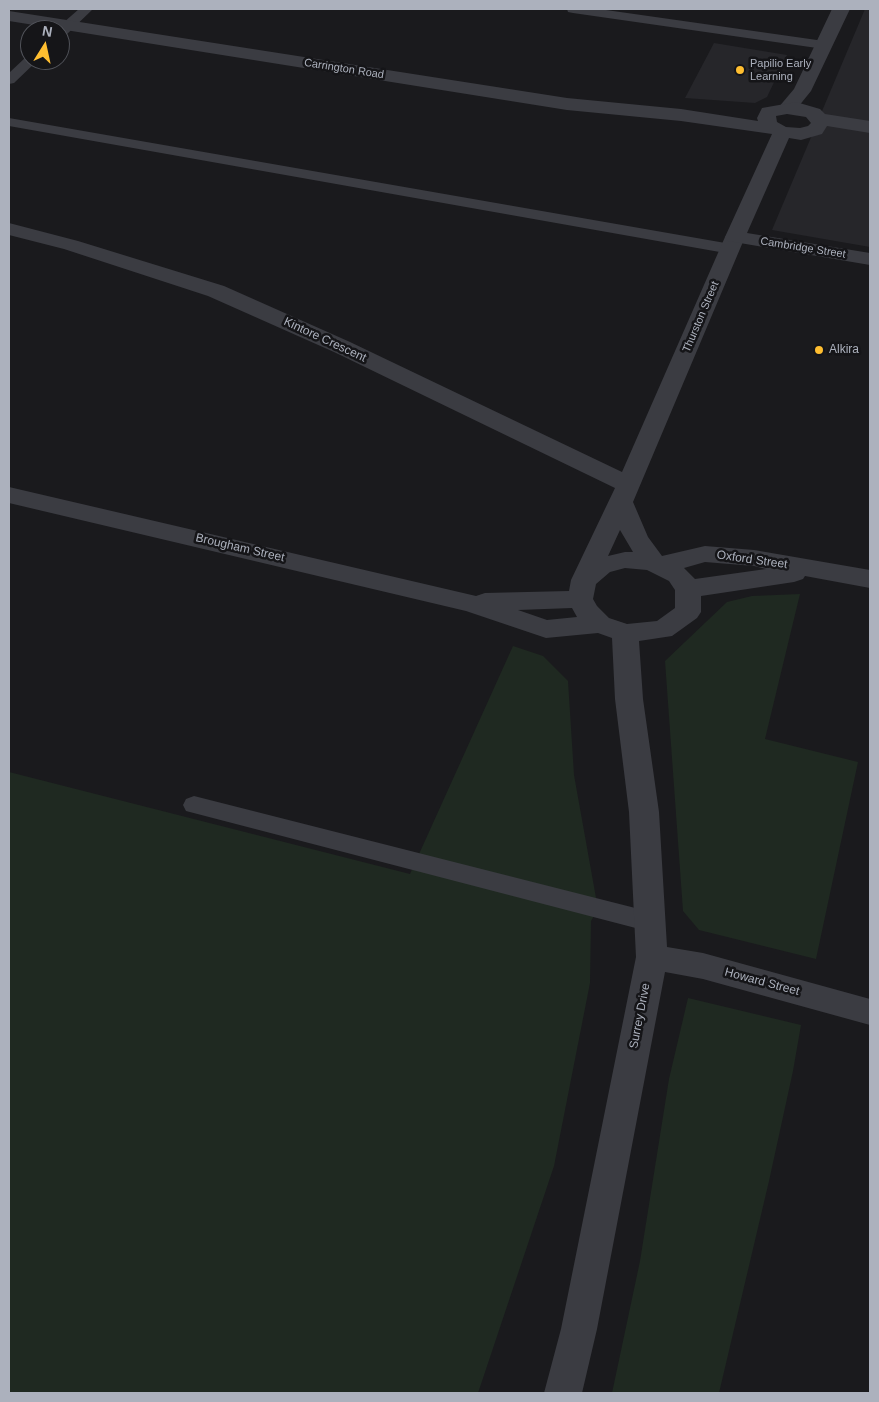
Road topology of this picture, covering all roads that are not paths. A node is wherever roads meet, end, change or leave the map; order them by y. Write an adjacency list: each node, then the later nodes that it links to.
1 (86, 9): 6 (lane)
2 (573, 9): 8 (lane)
3 (841, 9): 8 (street, Thurston Street)
4 (9, 16): 5 (street, Carrington Road)
5 (26, 20)
6 (70, 24)
7 (70, 30): 13 (street, Carrington Road)
8 (824, 45): 11 (street, Thurston Street)
9 (20, 70): 10 (lane)
10 (9, 80)
11 (802, 91): 12 (street); 13 (street, Thurston Street)
12 (812, 114): 13 (street); 13 (street); 15 (street)
13 (779, 120): 17 (street, Thurston Street)
14 (9, 122): 17 (lane)
15 (870, 126)
16 (9, 229): 19 (street, Kintore Crescent)
17 (733, 243): 18 (street, Cambridge Street); 19 (street, Thurston Street)
18 (870, 259)
19 (625, 494): 21 (street); 25 (street, Thurston Street)
20 (9, 495): 26 (street, Brougham Street)
21 (657, 564): 22 (street, Oxford Street); 24 (street); 25 (street)
22 (813, 570): 23 (street, Oxford Street); 24 (street, Oxford Street)
23 (870, 579)
24 (688, 588): 27 (street)
25 (582, 589): 26 (street, Brougham Street); 27 (street)
26 (471, 603): 27 (street, Brougham Street)
27 (613, 628): 29 (street, Surrey Drive)
28 (194, 805): 29 (lane)
29 (651, 922): 30 (street, Surrey Drive)
30 (652, 958): 31 (street, Howard Street); 32 (street, Surrey Drive)
31 (870, 1012)
32 (563, 1393)

